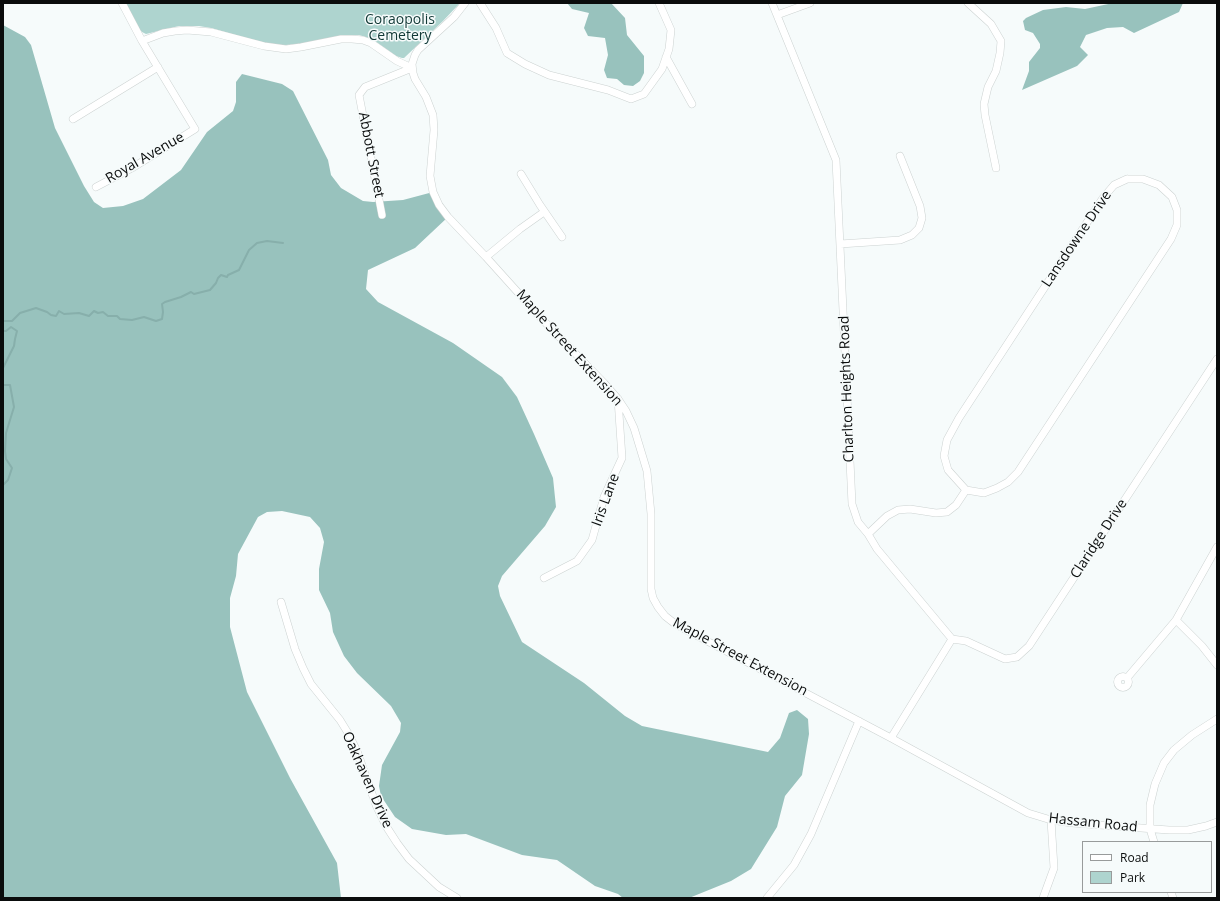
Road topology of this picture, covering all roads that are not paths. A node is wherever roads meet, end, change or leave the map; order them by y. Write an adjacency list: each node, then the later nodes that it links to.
1 (122, 3): 9 (street)
2 (465, 3): 12 (street)
3 (480, 3): 10 (street)
4 (659, 3): 10 (street)
5 (772, 3): 8 (street, Charlton Heights Road)
6 (810, 3): 8 (street)
7 (968, 3): 16 (street)
8 (777, 15): 22 (street, Charlton Heights Road)
9 (142, 41): 11 (street); 12 (street)
10 (666, 57): 13 (street)
11 (158, 67): 14 (street); 18 (street, Royal Avenue)
12 (412, 68): 20 (street, Abbott Street); 23 (street, Maple Street Extension)
13 (692, 104)
14 (73, 119)
15 (900, 156): 22 (street)
16 (996, 168)
17 (521, 174): 19 (street)
18 (96, 187)
19 (544, 212): 21 (street); 23 (street)
20 (382, 215)
21 (562, 237)
22 (840, 244): 27 (street, Charlton Heights Road)
23 (486, 257): 25 (street, Maple Street Extension)
24 (1217, 359): 32 (street, Claridge Drive)
25 (618, 398): 29 (street, Iris Lane); 36 (street, Maple Street Extension)
26 (966, 490): 26 (street, Lansdowne Drive); 27 (street)
27 (868, 534): 32 (street, Charlton Heights Road)
28 (1217, 547): 31 (street)
29 (544, 578)
30 (281, 602): 42 (street, Oakhaven Drive)
31 (1176, 620): 33 (street); 34 (street)
32 (952, 639): 37 (street)
33 (1217, 665)
34 (1127, 678)
35 (1217, 719): 40 (street)
36 (859, 721): 37 (street, Maple Street Extension); 43 (street)
37 (891, 738): 38 (street, Hassam Road)
38 (1051, 820): 40 (street, Hassam Road); 44 (street)
39 (1217, 822): 40 (street, Hassam Road)
40 (1150, 828): 41 (street)
41 (1154, 841)
42 (456, 898)
43 (767, 898)
44 (1043, 898)

